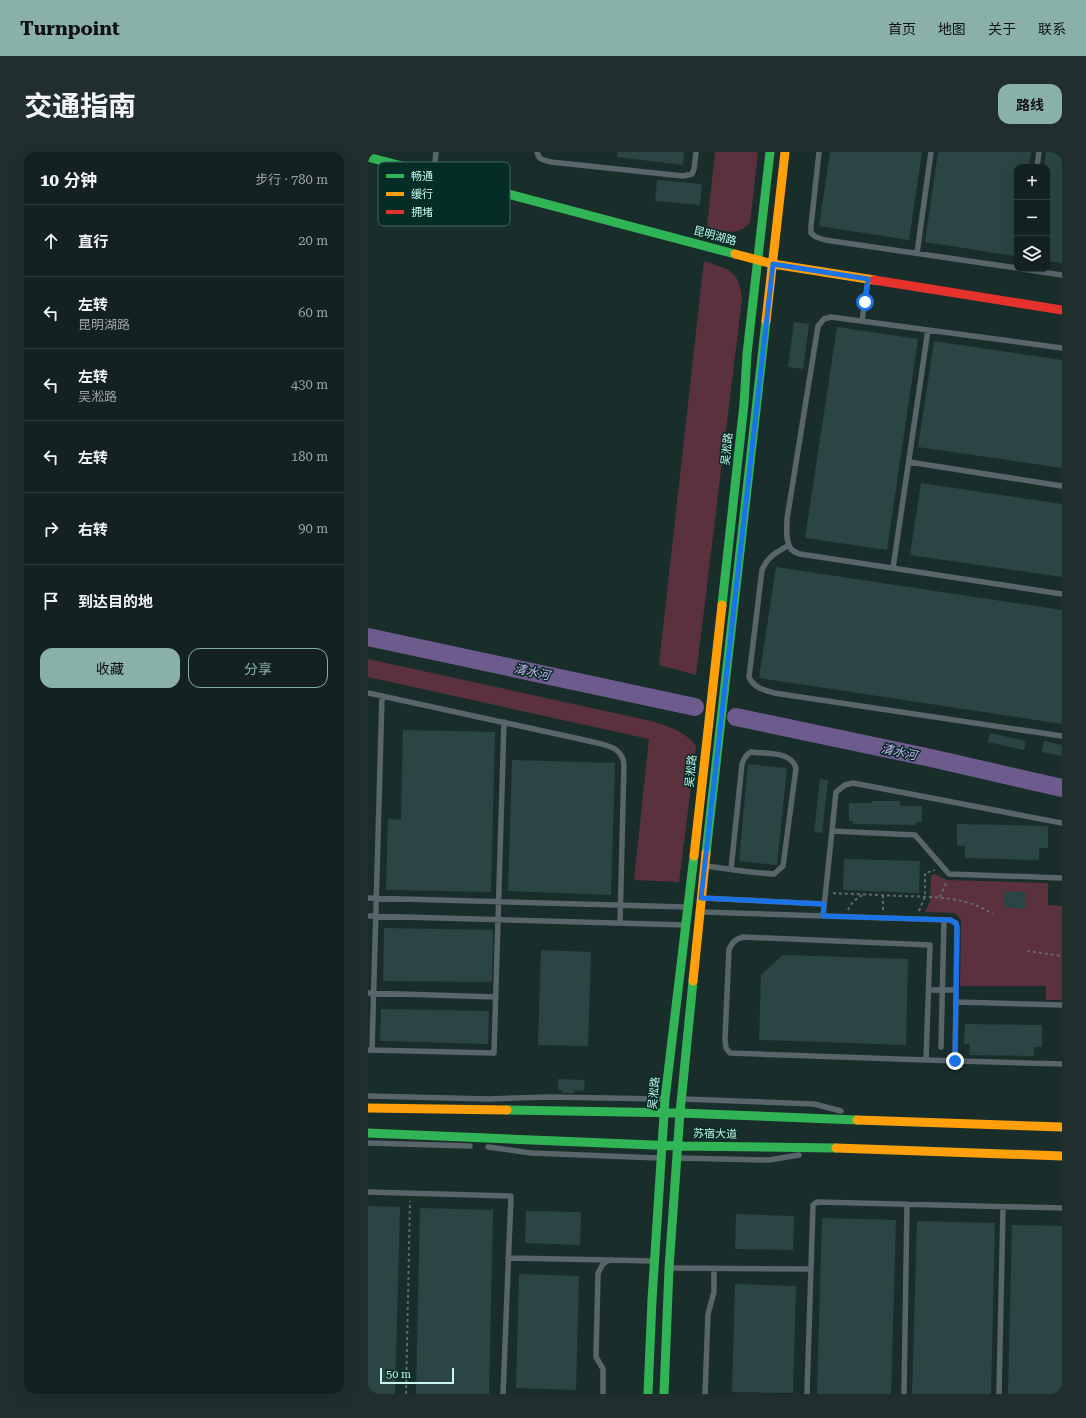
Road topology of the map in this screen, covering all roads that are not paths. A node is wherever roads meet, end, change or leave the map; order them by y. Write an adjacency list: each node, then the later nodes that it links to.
1 (436, 152): 11 (lane)
2 (537, 152): 3 (lane)
3 (696, 152)
4 (770, 152): 15 (main road, 吴淞路)
5 (785, 152): 16 (main road, 吴淞路)
6 (820, 152): 14 (lane)
7 (931, 152): 14 (lane)
8 (1039, 152): 12 (lane)
9 (368, 157): 10 (main road, 昆明湖路)
10 (387, 162)
11 (435, 162)
12 (1037, 164)
13 (510, 194): 15 (main road, 昆明湖路)
14 (917, 253): 17 (lane)
15 (758, 260): 16 (main road, 昆明湖路); 39 (main road, 吴淞路)
16 (773, 264): 20 (main road, 昆明湖路); 36 (main road, 吴淞路)
17 (1014, 268)
18 (1042, 272): 19 (lane)
19 (1062, 275)
20 (868, 279): 21 (main road, 昆明湖路); 22 (lane)
21 (1062, 310)
22 (862, 321): 23 (lane); 27 (lane)
23 (928, 330): 24 (lane); 25 (lane)
24 (1062, 348)
25 (908, 462): 26 (lane); 28 (lane)
26 (1062, 486)
27 (789, 545): 28 (lane); 33 (lane)
28 (893, 568): 29 (lane)
29 (1062, 594)
30 (368, 693): 31 (lane)
31 (382, 696): 32 (lane); 41 (lane)
32 (504, 722): 42 (lane); 44 (lane)
33 (1062, 736)
34 (1062, 823): 35 (lane)
35 (832, 831): 38 (lane); 43 (lane)
36 (704, 865): 37 (lane); 45 (main road, 吴淞路)
37 (731, 869): 37 (lane)
38 (1062, 878)
39 (690, 897): 45 (lane); 46 (main road, 吴淞路)
40 (368, 898): 41 (lane)
41 (376, 898): 42 (lane); 48 (lane)
42 (499, 902): 44 (lane); 50 (lane)
43 (824, 904): 45 (lane); 49 (lane)
44 (621, 905): 46 (lane); 52 (lane)
45 (700, 906): 46 (lane); 49 (lane); 54 (main road, 吴淞路)
46 (688, 909): 53 (main road, 吴淞路)
47 (368, 916): 48 (lane)
48 (376, 916): 50 (lane); 58 (lane)
49 (823, 916): 51 (lane)
50 (498, 920): 52 (lane); 59 (lane)
51 (944, 920): 56 (lane); 57 (lane)
52 (620, 923): 53 (lane)
53 (686, 925): 54 (lane); 68 (main road, 吴淞路)
54 (698, 925): 68 (main road, 吴淞路)
55 (929, 990): 56 (lane); 64 (lane); 64 (lane)
56 (942, 990): 57 (lane); 62 (lane)
57 (956, 990): 60 (lane)
58 (371, 993): 59 (lane); 63 (lane)
59 (496, 997): 63 (lane)
60 (956, 1002): 61 (lane); 65 (lane)
61 (1062, 1005)
62 (941, 1046)
63 (370, 1050)
64 (926, 1060): 65 (lane)
65 (955, 1061): 66 (lane)
66 (1062, 1064)
67 (368, 1096): 68 (lane)
68 (673, 1099): 70 (main road, 吴淞路); 71 (lane); 72 (main road, 吴淞路)
69 (368, 1108): 70 (main road, 苏宿大道)
70 (664, 1112): 72 (main road, 苏宿大道); 76 (main road, 吴淞路)
71 (850, 1112)
72 (680, 1113): 73 (main road, 苏宿大道); 78 (main road, 吴淞路)
73 (1062, 1127)
74 (368, 1134): 76 (main road, 苏宿大道)
75 (368, 1143): 77 (lane)
76 (662, 1145): 78 (main road, 苏宿大道); 82 (main road, 吴淞路)
77 (476, 1146)
78 (677, 1146): 81 (main road, 苏宿大道); 83 (main road, 吴淞路)
79 (484, 1147): 82 (lane)
80 (805, 1155): 83 (lane)
81 (1062, 1156)
82 (661, 1158): 83 (lane); 90 (main road, 吴淞路)
83 (676, 1158): 91 (main road, 吴淞路)
84 (368, 1192): 88 (lane)
85 (907, 1204): 86 (lane); 93 (lane); 100 (lane)
86 (1003, 1207): 87 (lane); 101 (lane)
87 (1062, 1208)
88 (508, 1258): 89 (lane); 94 (lane)
89 (609, 1260): 90 (lane); 95 (lane)
90 (654, 1261): 91 (lane); 96 (main road, 吴淞路)
91 (669, 1264): 92 (lane); 97 (main road, 吴淞路)
92 (714, 1268): 93 (lane); 98 (lane)
93 (810, 1268): 99 (lane)
94 (503, 1394)
95 (603, 1394)
96 (648, 1394)
97 (664, 1394)
98 (705, 1394)
99 (807, 1394)
100 (904, 1394)
101 (999, 1394)

